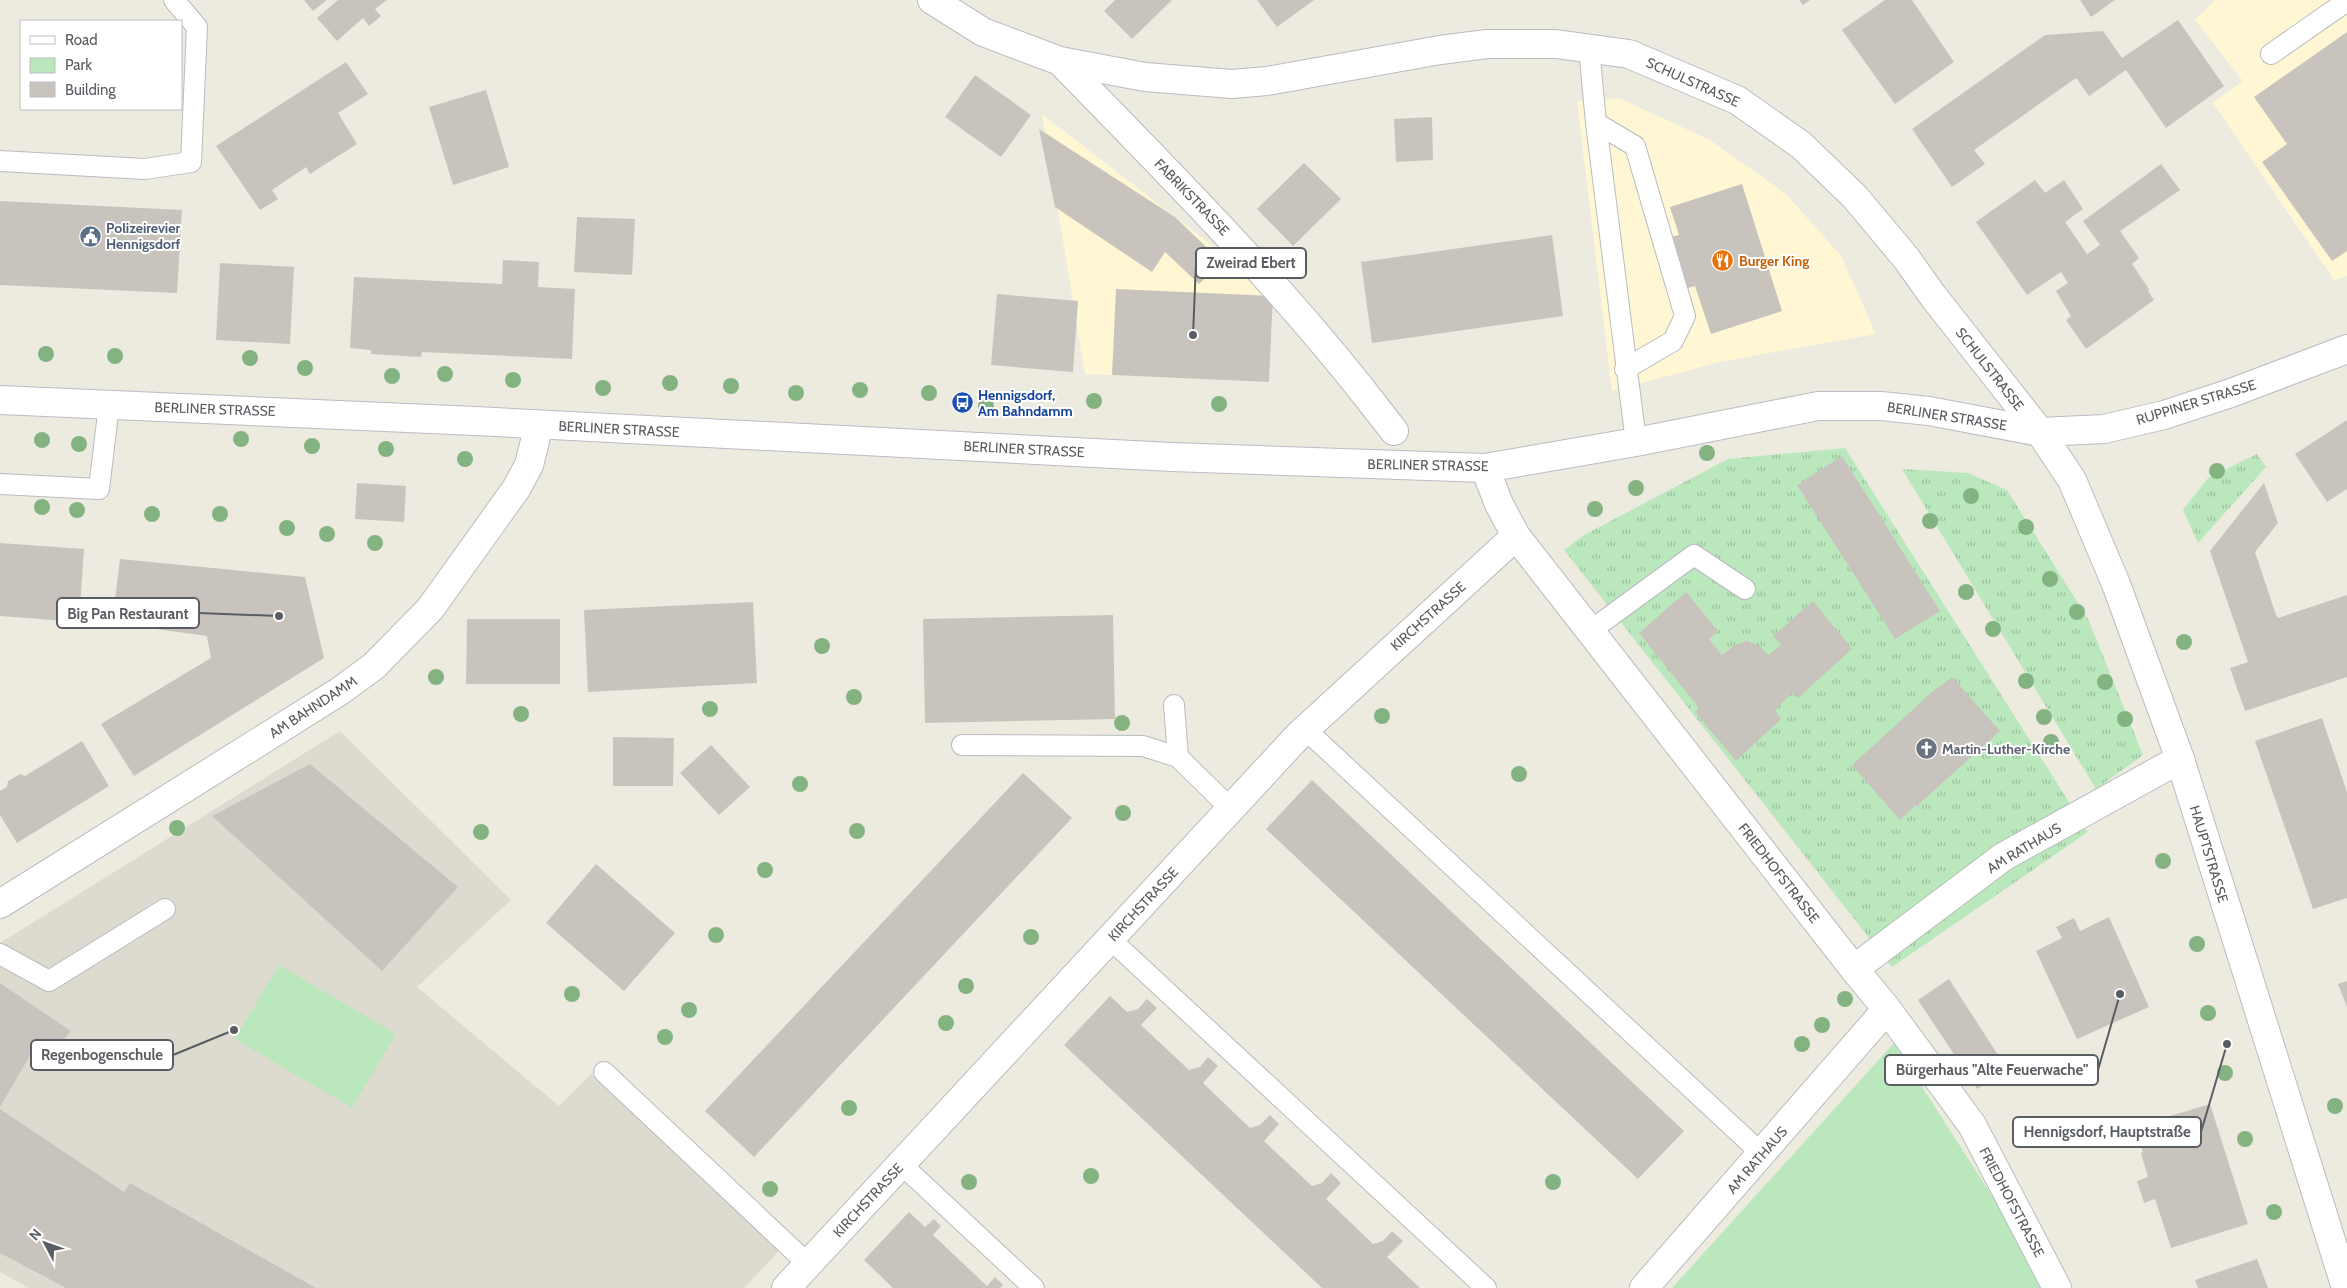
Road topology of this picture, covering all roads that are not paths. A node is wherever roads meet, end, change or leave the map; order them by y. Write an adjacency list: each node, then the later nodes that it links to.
1 (174, 0): 9 (lane)
2 (932, 0): 6 (street, FABRIKSTRASSE)
3 (2347, 1): 5 (lane)
4 (1589, 48): 7 (street, SCHULSTRASSE); 8 (lane); 16 (street, SCHULSTRASSE)
5 (2271, 54)
6 (1060, 61): 7 (street, FABRIKSTRASSE); 15 (street, FABRIKSTRASSE)
7 (1232, 84)
8 (1596, 123): 11 (lane); 11 (lane)
9 (0, 161)
10 (2347, 349): 16 (street, RUPPINER STRASSE)
11 (1625, 369): 17 (lane)
12 (0, 400): 13 (street, BERLINER STRASSE)
13 (109, 405): 14 (street, BERLINER STRASSE); 19 (lane)
14 (539, 425): 18 (street, BERLINER STRASSE); 29 (street, AM BAHNDAMM)
15 (1394, 430)
16 (2040, 432): 17 (street, BERLINER STRASSE); 27 (street, HAUPTSTRASSE)
17 (1636, 442): 18 (street, BERLINER STRASSE)
18 (1485, 468): 20 (street, FRIEDHOFSTRASSE)
19 (0, 484)
20 (1516, 536): 22 (street, FRIEDHOFSTRASSE); 24 (street, KIRCHSTRASSE)
21 (1745, 589): 22 (lane)
22 (1590, 631): 33 (street, FRIEDHOFSTRASSE)
23 (1174, 705): 26 (lane)
24 (1305, 729): 28 (street, KIRCHSTRASSE); 36 (lane)
25 (962, 745): 26 (lane)
26 (1178, 757): 28 (lane)
27 (2180, 760): 33 (street, AM RATHAUS); 43 (street, HAUPTSTRASSE)
28 (1231, 809): 31 (street, KIRCHSTRASSE)
29 (0, 904)
30 (165, 909): 32 (lane)
31 (1110, 939): 37 (street, KIRCHSTRASSE); 40 (lane)
32 (0, 954)
33 (1854, 969): 34 (street, FRIEDHOFSTRASSE)
34 (1887, 1009): 36 (street, AM RATHAUS); 42 (street, FRIEDHOFSTRASSE)
35 (604, 1072): 38 (lane)
36 (1762, 1154): 41 (street, AM RATHAUS)
37 (901, 1164): 38 (street, KIRCHSTRASSE); 39 (lane)
38 (799, 1279)
39 (1034, 1288)
40 (1486, 1288)
41 (1644, 1288)
42 (2057, 1288)
43 (2346, 1288)

